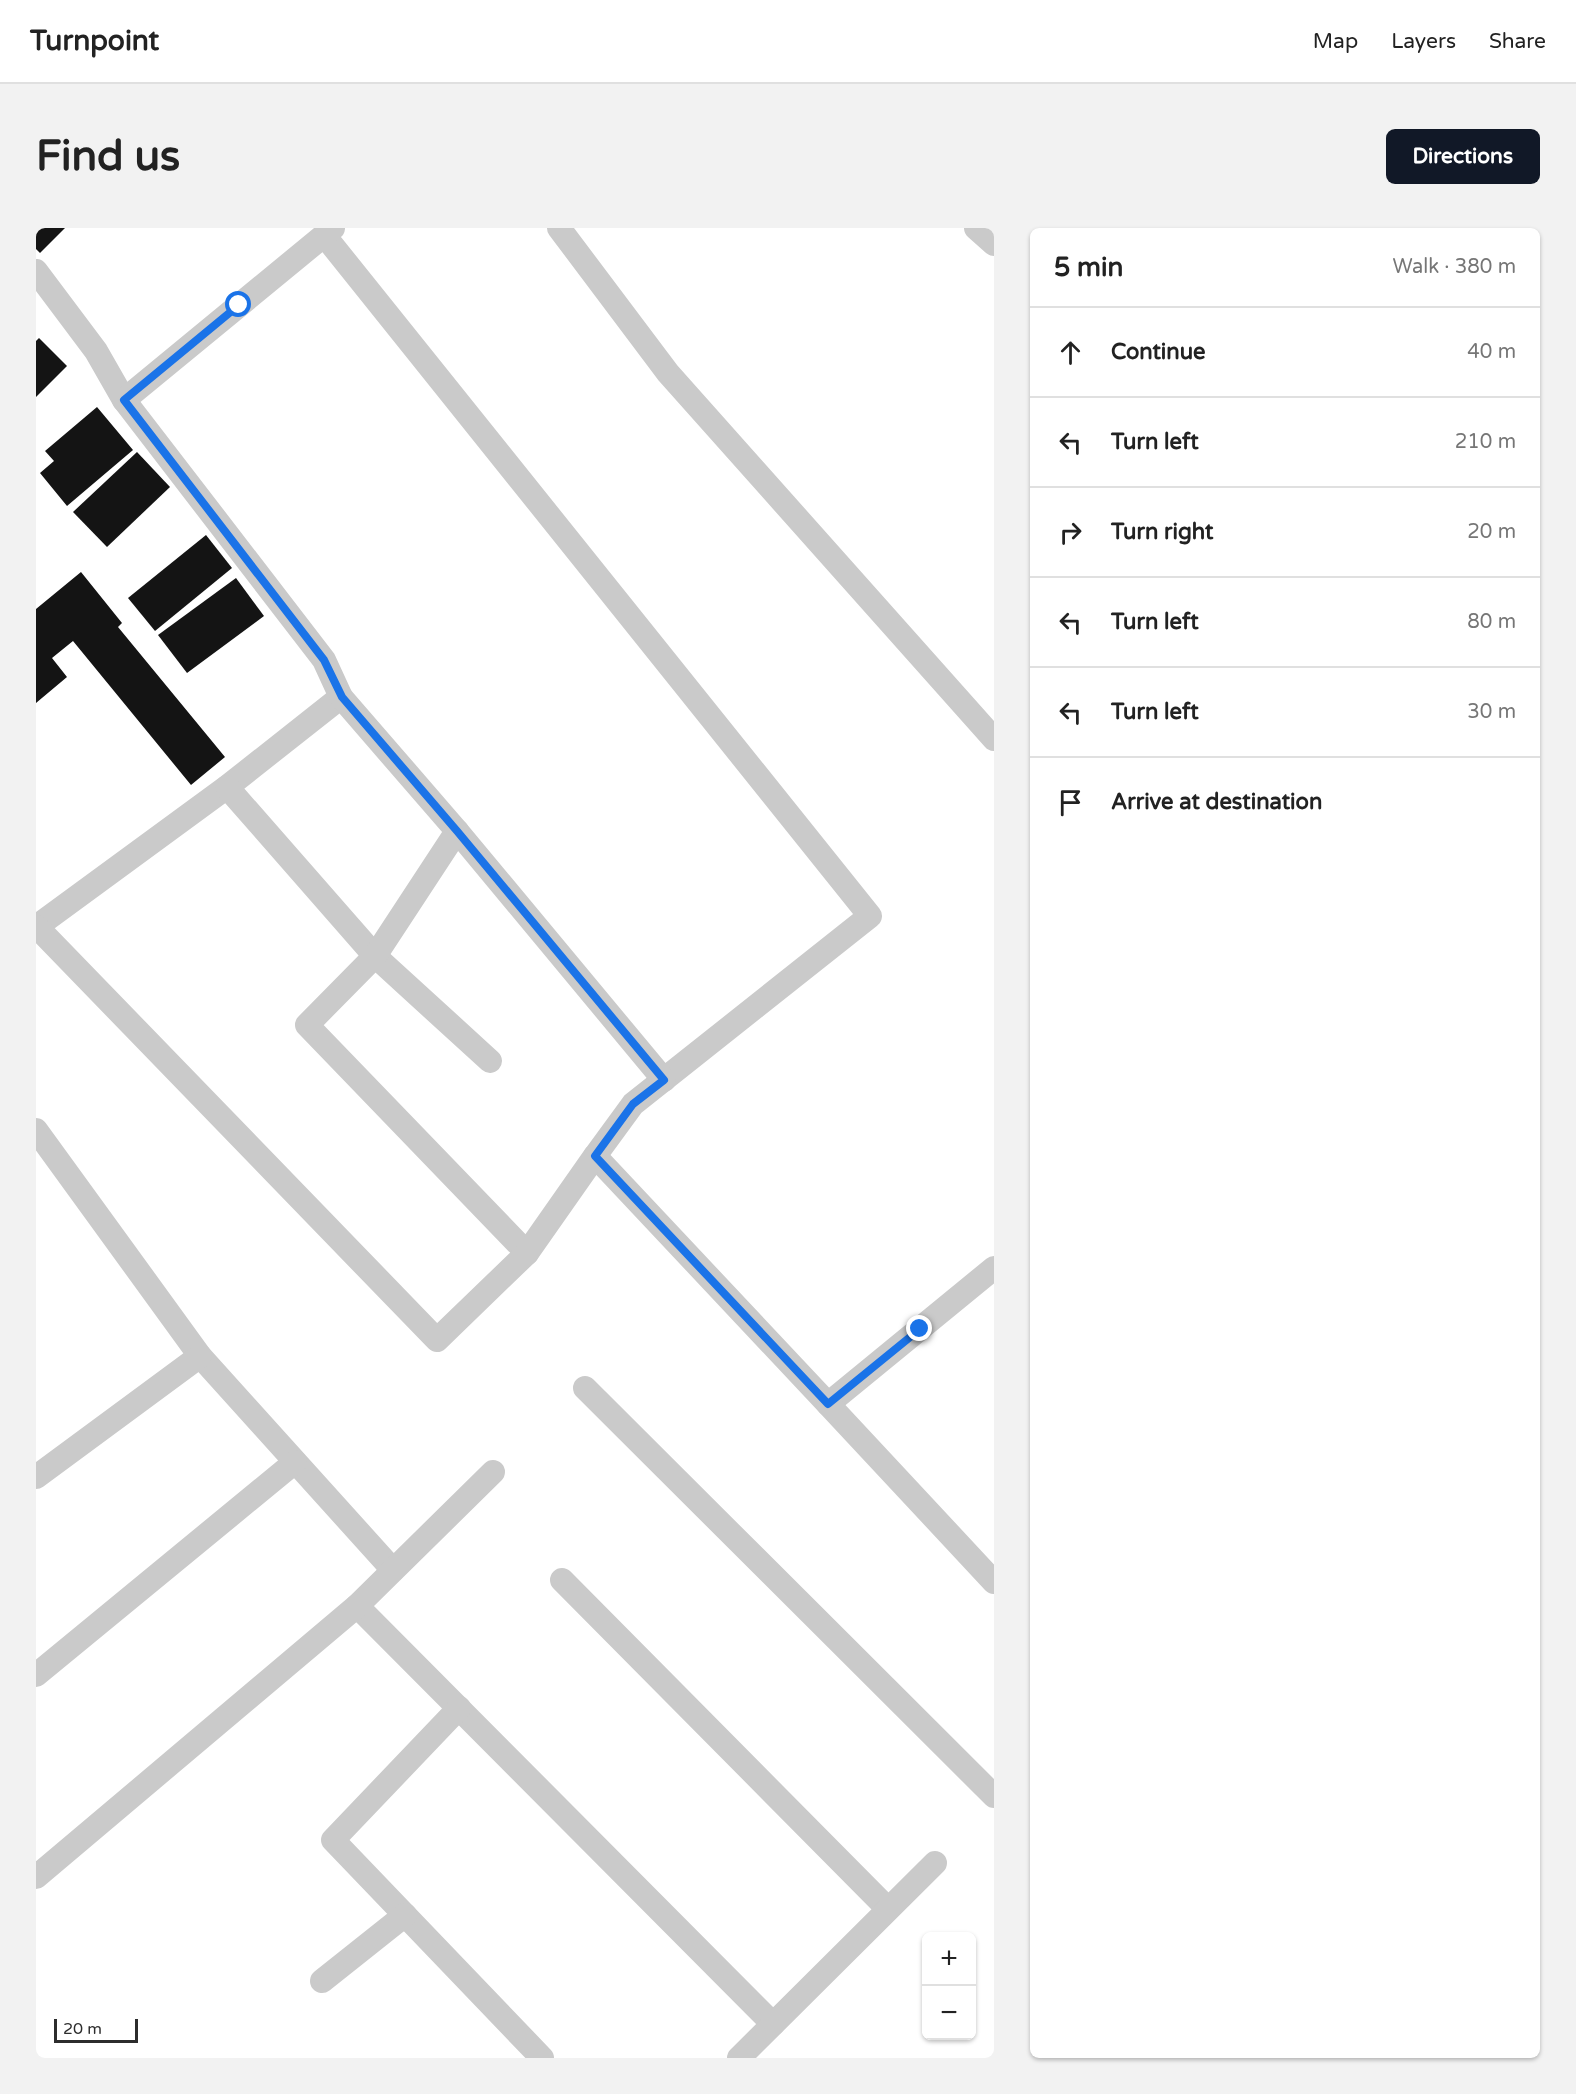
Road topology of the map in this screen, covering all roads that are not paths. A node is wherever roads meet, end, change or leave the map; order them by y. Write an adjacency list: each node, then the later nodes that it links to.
1 (559, 228): 8 (street)
2 (976, 228): 4 (street)
3 (328, 232): 6 (street); 14 (street)
4 (994, 244)
5 (36, 271): 6 (street)
6 (124, 400): 7 (street)
7 (342, 697): 9 (street); 10 (street)
8 (994, 739)
9 (227, 787): 11 (street); 12 (street)
10 (457, 831): 12 (street); 14 (street)
11 (36, 927): 17 (street)
12 (375, 956): 13 (street); 17 (street)
13 (490, 1061)
14 (664, 1080): 16 (street)
15 (36, 1130): 19 (street)
16 (595, 1156): 17 (street); 21 (street)
17 (527, 1253)
18 (994, 1268): 21 (street)
19 (200, 1356): 22 (street); 24 (street)
20 (585, 1388): 31 (street)
21 (828, 1404): 27 (street)
22 (295, 1462): 25 (street); 29 (street)
23 (493, 1473): 25 (street)
24 (36, 1477)
25 (393, 1570): 28 (street)
26 (562, 1580): 34 (street)
27 (994, 1582)
28 (357, 1606): 30 (street); 33 (street)
29 (36, 1675)
30 (459, 1708): 35 (street); 37 (street)
31 (994, 1796)
32 (935, 1863): 34 (street)
33 (36, 1877)
34 (888, 1909): 37 (street)
35 (405, 1915): 36 (street); 38 (street)
36 (322, 1981)
37 (772, 2024): 39 (street)
38 (542, 2058)
39 (739, 2058)

